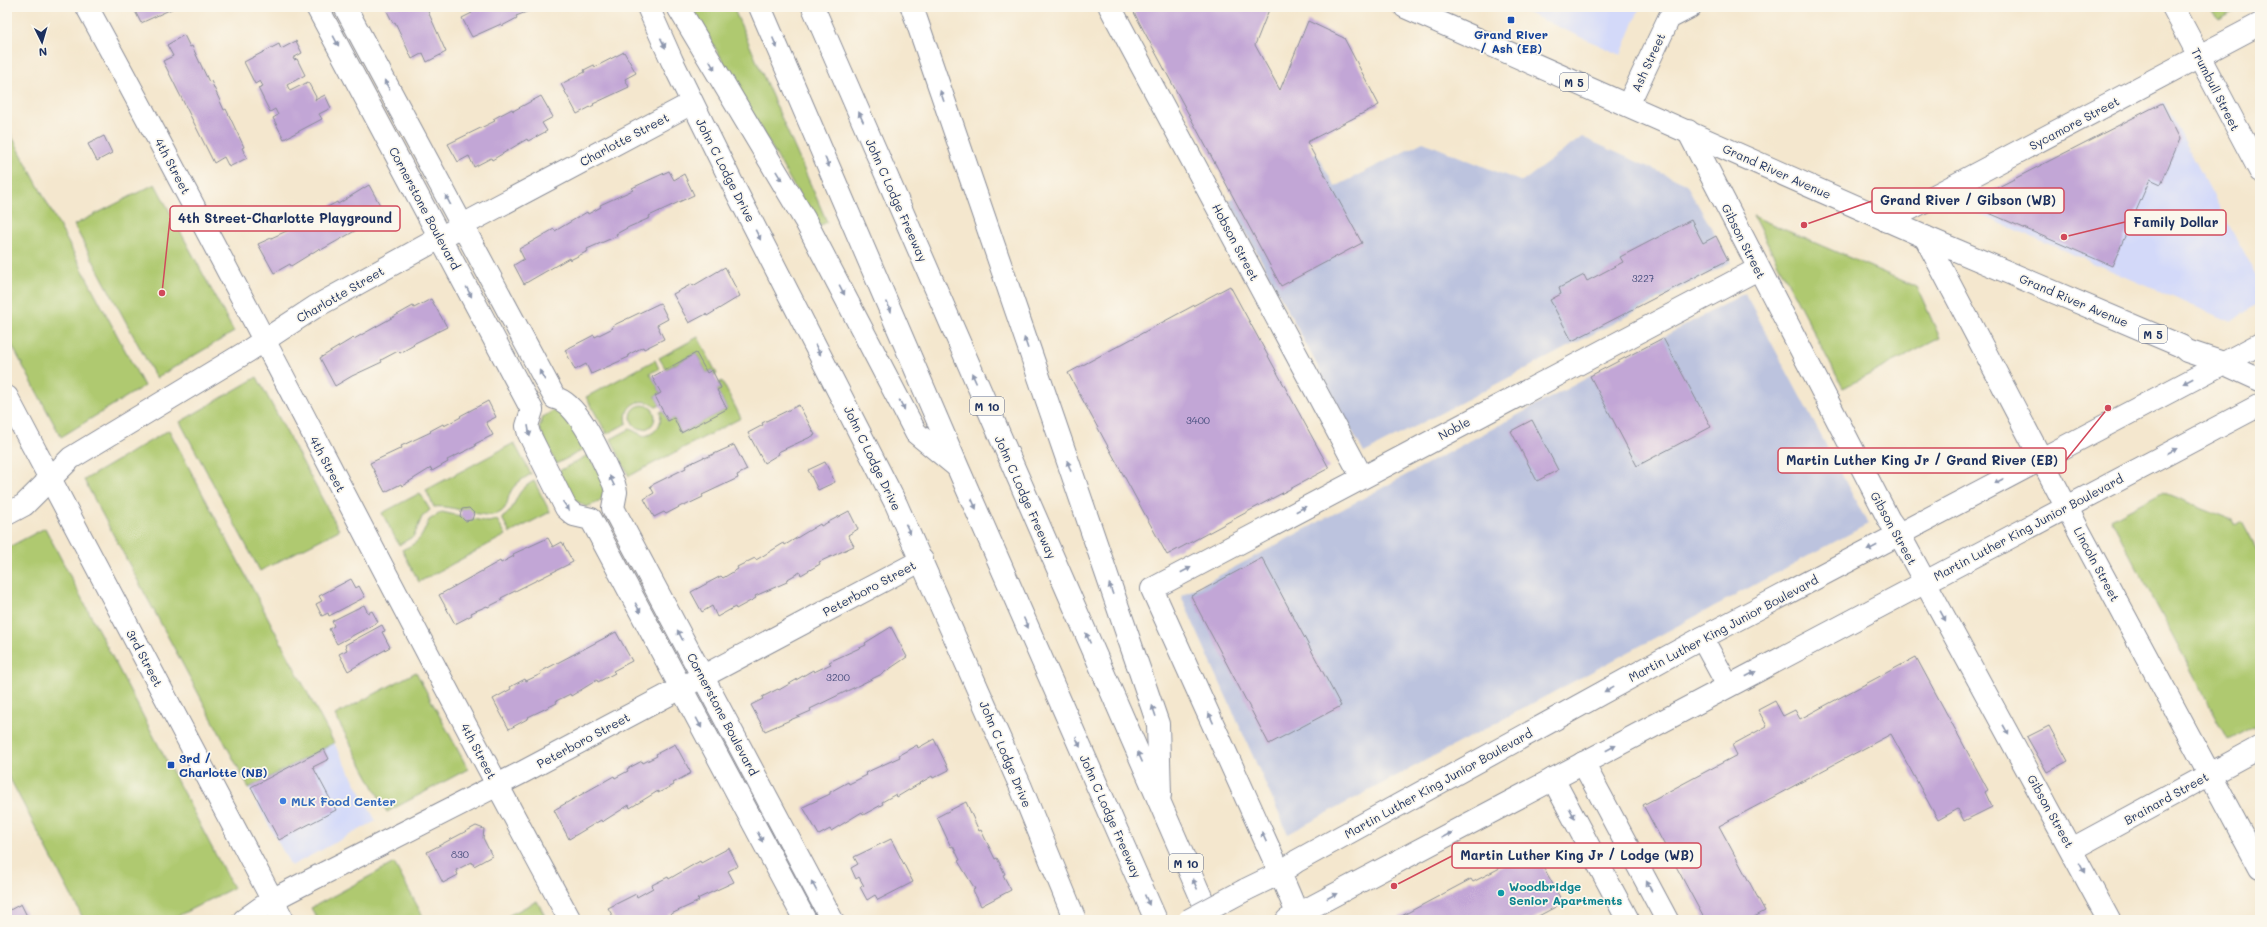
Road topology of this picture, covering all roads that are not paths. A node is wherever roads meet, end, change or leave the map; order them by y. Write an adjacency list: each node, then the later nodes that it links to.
1 (87, 7): 24 (main road, 4th Street)
2 (317, 7): 22 (main road, Cornerstone Boulevard, one-way to 22)
3 (345, 7): 20 (main road, Cornerstone Boulevard, one-way to 3)
4 (648, 7): 15 (main road, John C Lodge Drive, one-way to 15)
5 (678, 7): 33 (main road, one-way to 33)
6 (760, 7): 33 (main road, John C Lodge Freeway, one-way to 33)
7 (813, 7): 52 (main road, John C Lodge Freeway / M 10, one-way to 7)
8 (912, 7): 52 (main road, one-way to 8)
9 (1110, 7): 34 (main road, Hobson Street)
10 (1405, 7): 16 (main road, Grand River Avenue / M 5)
11 (1690, 7): 16 (main road, Ash Street)
12 (2173, 7): 14 (main road, Trumbull Street)
13 (2260, 24): 14 (main road, Sycamore Street)
14 (2200, 57): 18 (main road, Trumbull Street); 19 (main road, Sycamore Street)
15 (692, 103): 20 (main road, Charlotte Street); 41 (main road, John C Lodge Drive, one-way to 41)
16 (1628, 105): 17 (main road, Grand River Avenue / M 5)
17 (1688, 132): 19 (main road, Grand River Avenue / M 5); 23 (main road, Gibson Street)
18 (2260, 171)
19 (1887, 221): 21 (main road, Grand River Avenue / M 5)
20 (462, 226): 22 (main road, Charlotte Street); 29 (main road, Cornerstone Boulevard, one-way to 20)
21 (1925, 237): 26 (main road, Grand River Avenue / M 5); 32 (main road, Lincoln Street)
22 (441, 238): 24 (main road, Charlotte Street); 31 (main road, Cornerstone Boulevard, one-way to 31)
23 (1758, 269): 34 (main road, Noble); 40 (main road, Gibson Street)
24 (264, 341): 35 (main road, Charlotte Street); 51 (main road, 4th Street)
25 (2260, 344): 26 (main road, Martin Luther King Junior Boulevard)
26 (2223, 363): 27 (main road, Grand River Avenue / M 5); 32 (main road, Martin Luther King Junior Boulevard, one-way to 32)
27 (2260, 380)
28 (7, 397): 35 (main road, 3rd Street)
29 (555, 398): 31 (main road); 37 (main road, one-way to 29)
30 (2260, 405): 36 (main road, Martin Luther King Junior Boulevard, one-way to 30)
31 (532, 410): 39 (main road, one-way to 39)
32 (2042, 458): 36 (main road, Lincoln Street); 40 (main road, Martin Luther King Junior Boulevard, one-way to 40)
33 (958, 468): 64 (main road, John C Lodge Freeway, one-way to 64)
34 (1362, 477): 55 (main road, Noble, one-way to 34)
35 (50, 480): 38 (main road, Charlotte Street); 56 (main road, 3rd Street)
36 (2067, 507): 42 (main road, Martin Luther King Junior Boulevard); 49 (main road, Lincoln Street)
37 (614, 508): 39 (main road); 44 (main road, Cornerstone Boulevard, one-way to 37)
38 (7, 514)
39 (591, 520): 46 (main road, Cornerstone Boulevard, one-way to 46)
40 (1899, 534): 42 (main road, Gibson Street); 43 (main road, Martin Luther King Junior Boulevard, one-way to 43)
41 (922, 560): 44 (main road, Peterboro Street); 63 (main road, John C Lodge Drive)
42 (1924, 582): 45 (main road, Martin Luther King Junior Boulevard, one-way to 42); 53 (main road, Gibson Street, one-way to 53)
43 (1702, 638): 45 (main road); 55 (main road, Martin Luther King Junior Boulevard, one-way to 55)
44 (702, 676): 46 (main road, Peterboro Street); 62 (main road, Cornerstone Boulevard, one-way to 44)
45 (1728, 686): 48 (main road, Martin Luther King Junior Boulevard, one-way to 45)
46 (681, 688): 51 (main road, Peterboro Street); 61 (main road, Cornerstone Boulevard, one-way to 61)
47 (2260, 747): 49 (main road, Brainard Street)
48 (1583, 763): 50 (main road, Martin Luther King Junior Boulevard); 68 (main road, one-way to 48)
49 (2210, 774): 53 (main road, Brainard Street); 54 (main road, Lincoln Street)
50 (1553, 779): 57 (main road, Martin Luther King Junior Boulevard, one-way to 50); 67 (main road, one-way to 67)
51 (497, 784): 56 (main road, Peterboro Street); 60 (main road, 4th Street)
52 (1161, 806): 66 (main road, John C Lodge Freeway / M 10, one-way to 52)
53 (2072, 849): 69 (main road, Gibson Street, one-way to 69)
54 (2260, 868)
55 (1280, 873): 57 (main road); 65 (main road, Martin Luther King Junior Boulevard, bridge)
56 (272, 900): 58 (main road, Peterboro Street); 59 (main road, 3rd Street)
57 (1295, 918)
58 (244, 920)
59 (283, 920)
60 (570, 920)
61 (805, 920)
62 (832, 920)
63 (1075, 920)
64 (1156, 920)
65 (1189, 920)
66 (1211, 920)
67 (1628, 920)
68 (1667, 920)
69 (2109, 920)

